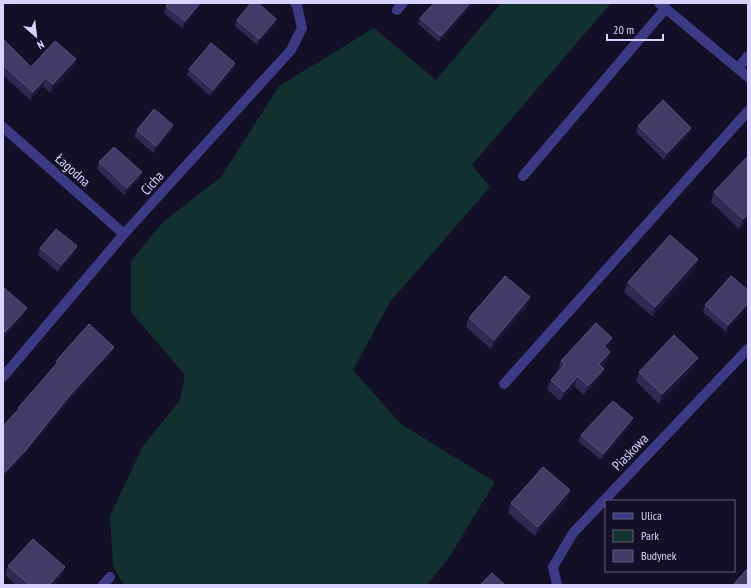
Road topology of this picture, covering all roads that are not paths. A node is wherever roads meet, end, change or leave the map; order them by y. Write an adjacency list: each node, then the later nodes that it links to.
1 (295, 3): 9 (street, Cicha)
2 (662, 6): 4 (street); 8 (street)
3 (748, 56): 4 (street)
4 (738, 68): 5 (street)
5 (748, 77)
6 (748, 111): 12 (street)
7 (3, 127): 9 (street, Łagodna)
8 (523, 176)
9 (124, 234): 11 (street, Cicha)
10 (748, 349): 13 (street, Piaskowa)
11 (3, 376)
12 (504, 384)
13 (557, 585)

